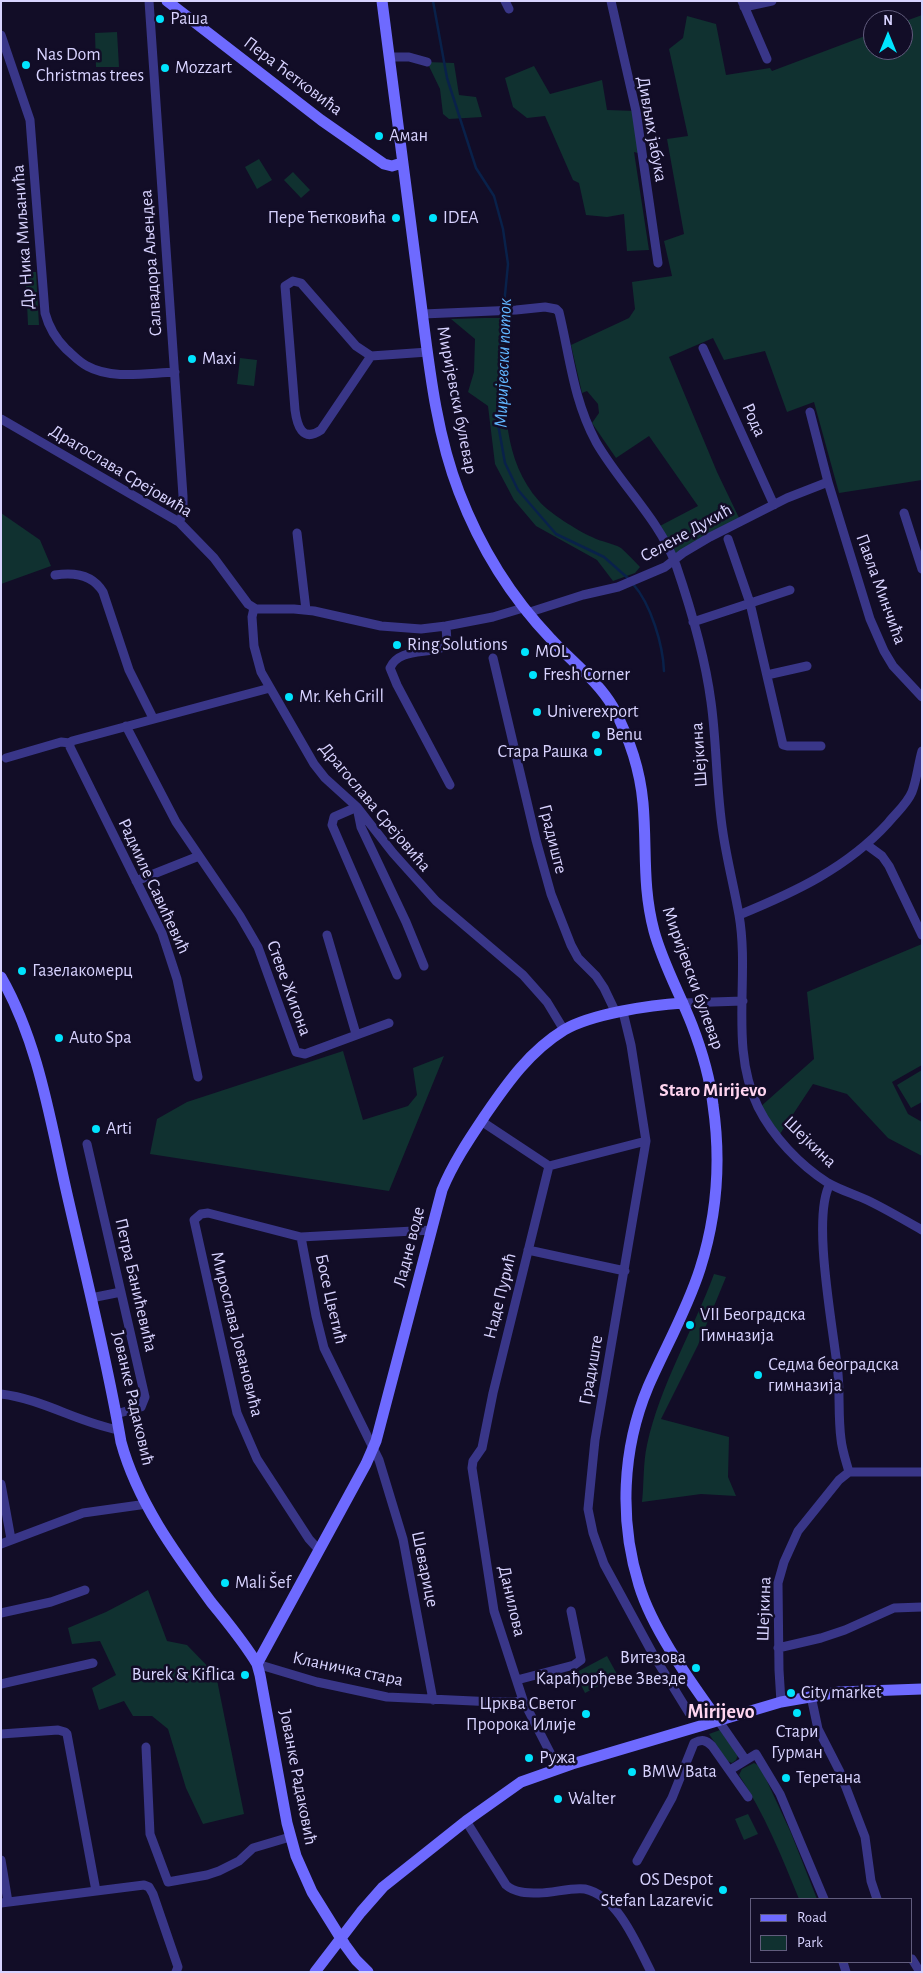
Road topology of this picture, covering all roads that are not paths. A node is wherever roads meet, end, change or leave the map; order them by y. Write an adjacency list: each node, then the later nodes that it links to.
1 (149, 1): 17 (street, Салвадора Аљендеа)
2 (167, 1): 11 (main road, Пера Ћетковића)
3 (382, 1): 8 (main road, Миријевски булевар)
4 (610, 1): 12 (street, Дивљих јабука)
5 (772, 1): 6 (street)
6 (743, 4): 9 (street)
7 (1, 35): 17 (street, Др Ника Миљанића)
8 (389, 57): 10 (street); 11 (main road, Миријевски булевар)
9 (767, 59)
10 (427, 62)
11 (402, 163): 13 (main road, Миријевски булевар)
12 (658, 263)
13 (423, 314): 15 (main road, Миријевски булевар); 26 (street, Шејкина)
14 (703, 348): 21 (street, Рода)
15 (428, 352): 16 (street); 33 (main road, Миријевски булевар)
16 (371, 356): 16 (street)
17 (175, 372): 23 (street, Салвадора Аљендеа)
18 (810, 412): 20 (street, Павла Минчића)
19 (1, 418): 23 (street, Драгослава Срејовића)
20 (828, 482): 21 (street, Селене Дукић); 40 (street, Павла Минчића)
21 (774, 505): 26 (street, Селене Дукић)
22 (904, 513): 27 (street)
23 (179, 522): 31 (street, Драгослава Срејовића)
24 (297, 533): 32 (street)
25 (728, 539): 30 (street)
26 (674, 561): 33 (street, Селене Дукић); 34 (street, Шејкина)
27 (922, 568)
28 (55, 575): 41 (street)
29 (790, 590): 30 (street)
30 (750, 603): 34 (street); 38 (street)
31 (254, 608): 32 (street, Селене Дукић); 39 (street, Драгослава Срејовића)
32 (306, 610): 35 (street, Селене Дукић)
33 (525, 610): 35 (street, Селене Дукић); 59 (main road, Миријевски булевар)
34 (693, 622): 52 (street, Шејкина)
35 (446, 626): 47 (street)
36 (493, 658): 60 (street, Градиште)
37 (807, 666): 38 (street)
38 (767, 675): 44 (street)
39 (270, 688): 41 (street); 48 (street, Драгослава Срејовића)
40 (922, 697)
41 (153, 718): 42 (street)
42 (126, 726): 43 (street); 50 (street, Стеве Жигона)
43 (70, 743): 46 (street); 51 (street, Радмиле Савићевић)
44 (821, 746)
45 (922, 751): 49 (street)
46 (6, 758)
47 (450, 785)
48 (357, 807): 55 (street); 56 (street); 62 (street, Драгослава Срејовића)
49 (867, 845): 52 (street); 54 (street)
50 (199, 856): 51 (street); 63 (street, Стеве Жигона)
51 (136, 881): 64 (street, Радмиле Савићевић)
52 (739, 914): 58 (street, Шејкина)
53 (327, 935): 63 (street)
54 (922, 935)
55 (424, 966)
56 (397, 975)
57 (1, 977): 76 (main road, Јованке Радаковић)
58 (742, 1001): 59 (street, Ладне воде); 69 (street, Шејкина)
59 (682, 1003): 60 (main road, Ладне воде); 105 (main road, Миријевски булевар)
60 (620, 1012): 62 (main road, Ладне воде); 66 (street, Градиште)
61 (388, 1023): 63 (street, Стеве Жигона)
62 (564, 1030): 65 (main road, Ладне воде)
63 (356, 1034)
64 (198, 1077)
65 (481, 1121): 68 (street); 70 (main road, Ладне воде)
66 (646, 1141): 68 (street); 74 (street, Градиште)
67 (87, 1144): 75 (street, Петра Банићевића)
68 (549, 1166): 73 (street, Наде Пурић)
69 (830, 1184): 71 (street); 82 (street, Шејкина)
70 (432, 1230): 72 (street); 81 (main road, Ладне воде)
71 (922, 1230)
72 (301, 1237): 81 (street, Босе Цветић); 89 (street, Мирослава Јовановића)
73 (528, 1250): 74 (street); 80 (street, Наде Пурић)
74 (625, 1272): 104 (street, Градиште)
75 (120, 1292): 76 (street); 78 (street, Петра Банићевића)
76 (91, 1298): 78 (main road, Јованке Радаковић)
77 (1, 1394): 79 (street)
78 (116, 1414): 79 (main road, Јованке Радаковић)
79 (119, 1430): 86 (main road, Јованке Радаковић)
80 (485, 1435): 97 (street, Данилова)
81 (374, 1448): 89 (main road, Ладне воде); 101 (street, Шеварице)
82 (849, 1472): 83 (street); 94 (street, Шејкина)
83 (922, 1472)
84 (1, 1484): 85 (street)
85 (2, 1493): 87 (street)
86 (147, 1504): 87 (street); 96 (main road, Јованке Радаковић)
87 (11, 1539): 88 (street)
88 (1, 1544)
89 (319, 1550): 96 (main road, Ладне воде)
90 (85, 1590): 93 (street)
91 (922, 1607): 94 (street)
92 (571, 1611): 97 (street)
93 (1, 1613)
94 (778, 1648): 103 (street, Шејкина)
95 (92, 1662): 98 (street)
96 (257, 1664): 101 (street, Кланичка стара); 113 (main road, Јованке Радаковић)
97 (517, 1680): 102 (street, Данилова)
98 (1, 1684)
99 (922, 1689): 100 (main road)
100 (811, 1696): 103 (main road); 118 (street)
101 (433, 1700): 102 (street, Кланичка стара)
102 (523, 1700): 109 (street, Данилова)
103 (781, 1702): 105 (main road)
104 (689, 1713)
105 (718, 1720): 108 (street); 109 (main road)
106 (1, 1734): 116 (street)
107 (146, 1747): 113 (street)
108 (745, 1759): 110 (street); 117 (street)
109 (558, 1768): 112 (main road)
110 (730, 1770): 111 (street); 115 (street)
111 (748, 1797)
112 (466, 1821): 120 (main road); 125 (street)
113 (290, 1837): 120 (main road, Јованке Радаковић)
114 (1, 1860): 119 (street)
115 (637, 1860)
116 (96, 1891): 119 (street); 122 (street)
117 (824, 1898)
118 (877, 1898)
119 (5, 1903)
120 (341, 1938): 123 (main road); 124 (main road, Јованке Радаковић)
121 (913, 1960): 126 (street)
122 (176, 1972)
123 (314, 1972)
124 (368, 1972)
125 (651, 1972)
126 (920, 1972)

